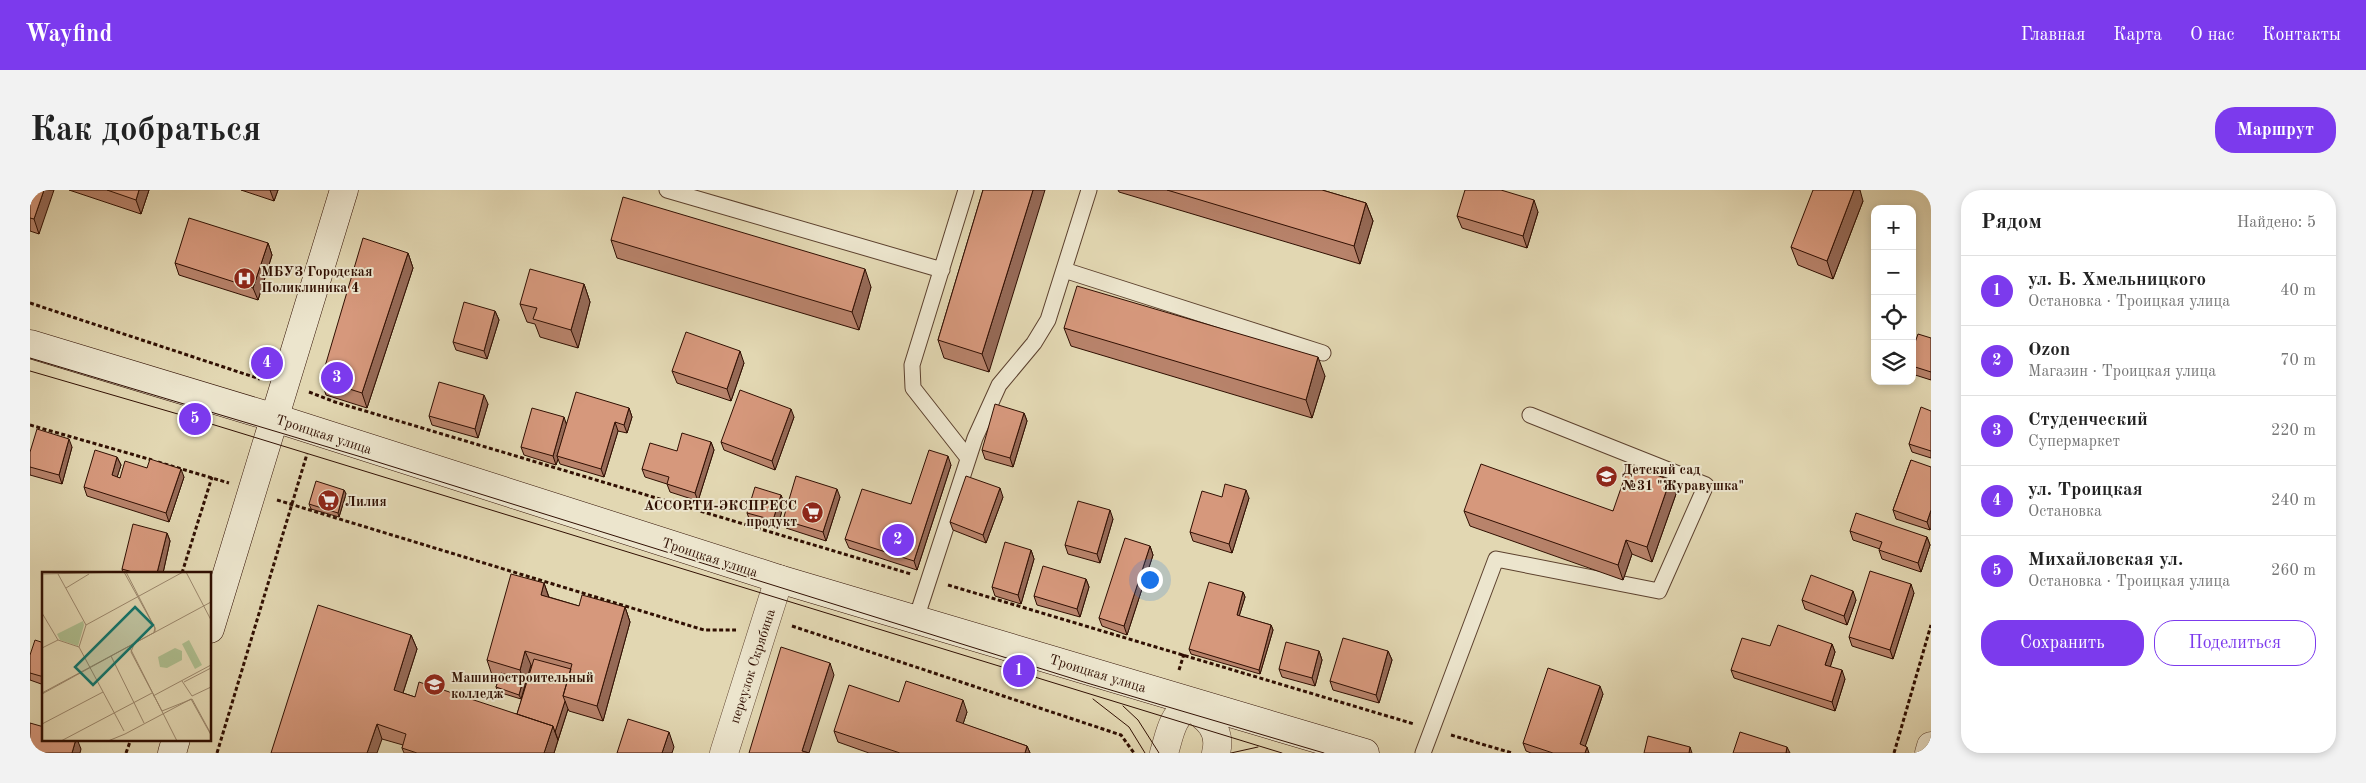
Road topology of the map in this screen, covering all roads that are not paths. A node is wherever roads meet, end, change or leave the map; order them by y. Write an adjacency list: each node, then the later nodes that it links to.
1 (344, 190): 10 (street)
2 (667, 190): 5 (lane)
3 (966, 190): 5 (lane)
4 (1090, 190): 6 (lane)
5 (942, 270): 11 (lane)
6 (1064, 270): 8 (lane); 11 (lane)
7 (30, 344): 10 (street, Троицкая улица)
8 (1323, 353)
9 (1530, 415): 23 (lane)
10 (275, 418): 12 (street, Троицкая улица); 14 (street)
11 (968, 458): 13 (lane)
12 (779, 578): 13 (street, Троицкая улица); 19 (street, переулок Скрябина)
13 (916, 619): 15 (street, Троицкая улица)
14 (211, 626)
15 (1181, 708): 20 (street); 21 (street); 22 (street, Троицкая улица)
16 (176, 740): 18 (street)
17 (1931, 746): 24 (street)
18 (172, 753)
19 (724, 753)
20 (1164, 753)
21 (1216, 753)
22 (1365, 753)
23 (1423, 753)
24 (1929, 753)

